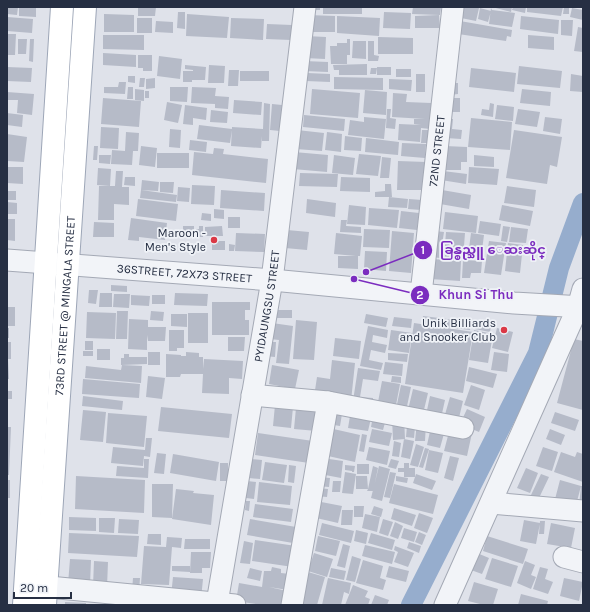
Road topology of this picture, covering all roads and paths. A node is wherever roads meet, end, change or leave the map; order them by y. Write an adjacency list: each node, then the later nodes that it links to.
1 (62, 7): 6 (main road, 73RD STREET @ MINGALA STREET)
2 (85, 7): 7 (main road, 73RD STREET @ MINGALA STREET)
3 (305, 7): 8 (street, PYIDAUNGSU STREET)
4 (453, 7): 9 (street, 72ND STREET)
5 (7, 260): 6 (street, 36STREET, 72X73 STREET)
6 (46, 263): 7 (street, 36STREET, 72X73 STREET); 16 (main road, 73RD STREET @ MINGALA STREET)
7 (68, 265): 8 (street, 36STREET, 72X73 STREET); 17 (main road, 73RD STREET @ MINGALA STREET)
8 (272, 280): 9 (street, 36STREET, 72X73 STREET); 11 (street, PYIDAUNGSU STREET)
9 (421, 294): 10 (street, 36STREET, 72X73 STREET)
10 (575, 302): 14 (street)
11 (252, 395): 12 (street); 18 (street, PYIDAUNGSU STREET)
12 (328, 402): 13 (street); 19 (street)
13 (463, 428)
14 (491, 502): 15 (street); 20 (street)
15 (583, 511)
16 (24, 595): 17 (street)
17 (46, 596): 18 (street)
18 (226, 604)
19 (292, 605)
20 (445, 605)

